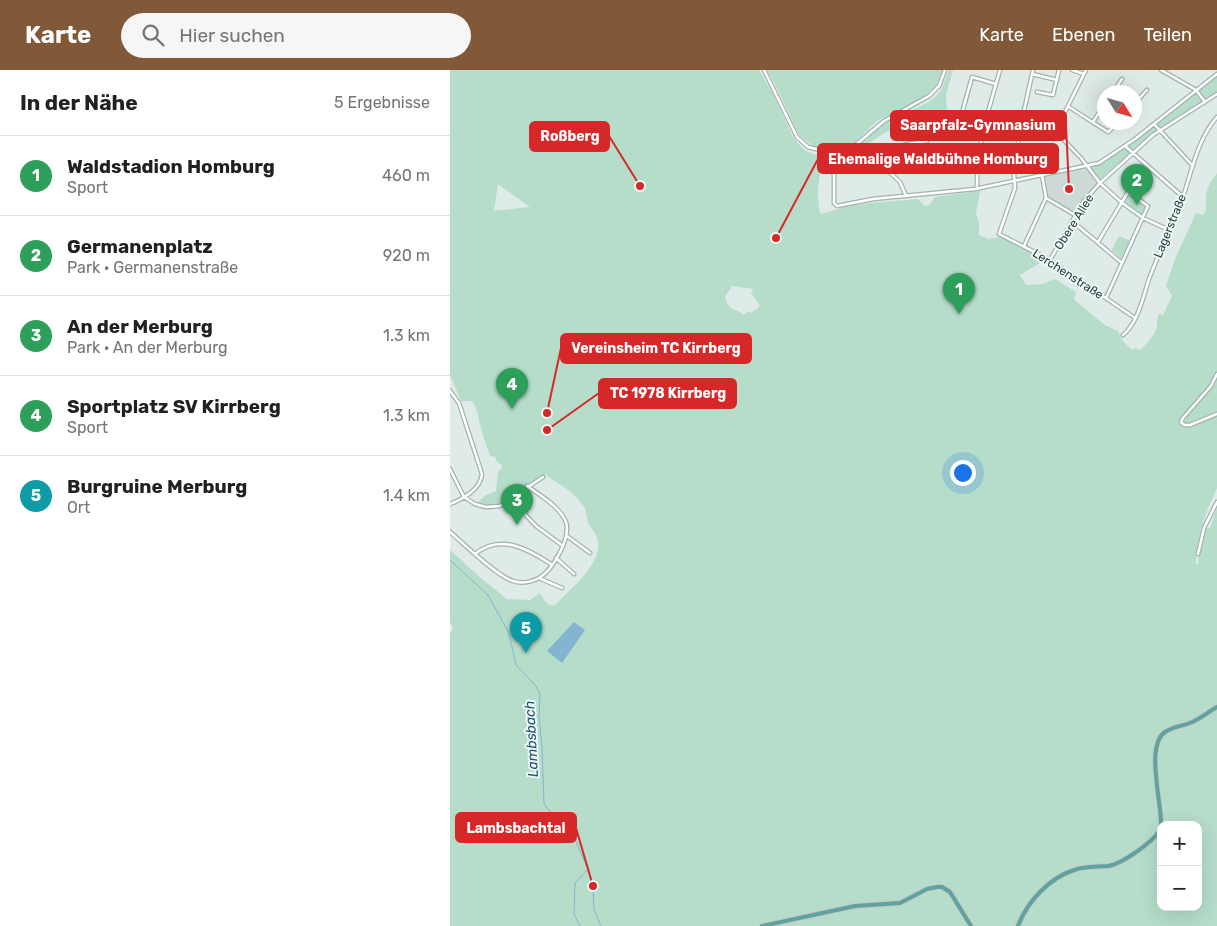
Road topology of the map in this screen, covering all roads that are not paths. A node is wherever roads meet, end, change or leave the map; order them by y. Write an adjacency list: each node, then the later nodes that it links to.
1 (764, 70): 2 (street)
2 (946, 70)
3 (1000, 70): 14 (street)
4 (1060, 70): 13 (street)
5 (1072, 70): 10 (street)
6 (1086, 70): 10 (street)
7 (1161, 70): 8 (street)
8 (1168, 71): 17 (street)
9 (1032, 72): 13 (street); 29 (street)
10 (1084, 74): 22 (street)
11 (1217, 74): 17 (street)
12 (1122, 79): 15 (street)
13 (1057, 80): 18 (street)
14 (996, 84): 28 (street); 32 (street)
15 (1117, 85)
16 (1147, 90): 20 (street)
17 (1196, 90): 21 (street); 26 (street)
18 (1037, 92)
19 (1217, 94): 21 (street, Obere Allee)
20 (1142, 95)
21 (1205, 102): 30 (street, Obere Allee)
22 (1068, 107): 25 (street); 31 (street)
23 (1097, 116): 25 (street)
24 (1217, 117): 41 (street, Lagerstraße)
25 (1093, 122): 27 (street)
26 (1154, 124): 30 (street); 34 (street)
27 (1097, 125)
28 (985, 126): 29 (street); 32 (street)
29 (1020, 129): 31 (street); 44 (street)
30 (1159, 130): 36 (street, Obere Allee); 41 (street)
31 (1055, 132): 40 (street)
32 (982, 136): 38 (street)
33 (927, 141): 39 (street)
34 (1125, 146): 36 (street); 40 (street)
35 (866, 150): 39 (street)
36 (1132, 152): 45 (street, Obere Allee); 48 (street)
37 (946, 153): 38 (street)
38 (978, 155): 46 (street)
39 (876, 160): 47 (street)
40 (1088, 166): 43 (street); 45 (street)
41 (1193, 166): 48 (street, Lagerstraße)
42 (846, 169): 47 (street)
43 (1042, 175): 44 (street); 49 (street)
44 (1015, 181): 46 (street); 56 (street, Lerchenstraße)
45 (1100, 183): 50 (street); 51 (street, Obere Allee)
46 (977, 188): 47 (street)
47 (906, 196)
48 (1182, 197): 54 (street, Lagerstraße)
49 (1046, 198): 51 (street); 56 (street)
50 (1121, 202): 52 (street); 52 (street); 55 (street)
51 (1076, 215): 53 (street, Obere Allee)
52 (1143, 218): 54 (street); 58 (street)
53 (1072, 221): 55 (street); 57 (street, Obere Allee)
54 (1169, 230): 60 (street, Lagerstraße)
55 (1098, 242): 58 (street)
56 (1024, 246): 57 (street, Lerchenstraße)
57 (1050, 260): 59 (street, Lerchenstraße)
58 (1122, 263): 59 (street)
59 (1106, 298): 60 (street, Lerchenstraße)
60 (1135, 318): 61 (street, Lagerstraße)
61 (1123, 335)
62 (1217, 374): 64 (street)
63 (450, 391): 68 (street)
64 (1217, 414)
65 (450, 469): 68 (street)
66 (543, 477): 67 (street)
67 (527, 486): 68 (street); 73 (street)
68 (464, 497): 70 (street)
69 (1217, 502): 77 (street)
70 (450, 504)
71 (521, 510): 74 (street)
72 (450, 532): 76 (street)
73 (567, 536): 74 (street); 75 (street)
74 (563, 546): 78 (street)
75 (590, 553)
76 (475, 554): 79 (street); 81 (street)
77 (1198, 554)
78 (556, 558): 79 (street); 80 (street)
79 (552, 564): 81 (street)
80 (574, 574)
81 (539, 578): 82 (street)
82 (562, 588)
83 (1217, 707): 84 (main road)
84 (1160, 821)
85 (1157, 833): 88 (main road)
86 (762, 926): 87 (main road)
87 (971, 926)
88 (1018, 926)

